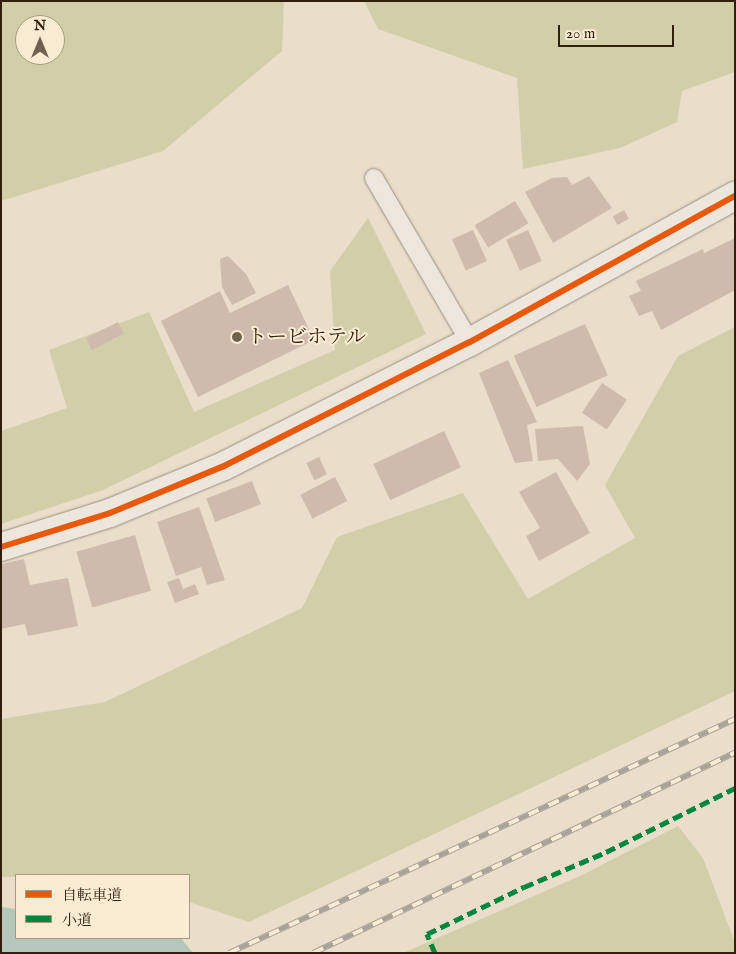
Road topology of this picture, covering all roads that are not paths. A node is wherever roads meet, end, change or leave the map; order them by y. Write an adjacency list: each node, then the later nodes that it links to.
1 (374, 178): 3 (lane)
2 (735, 196): 3 (street)
3 (470, 342): 4 (street)
4 (1, 547)

